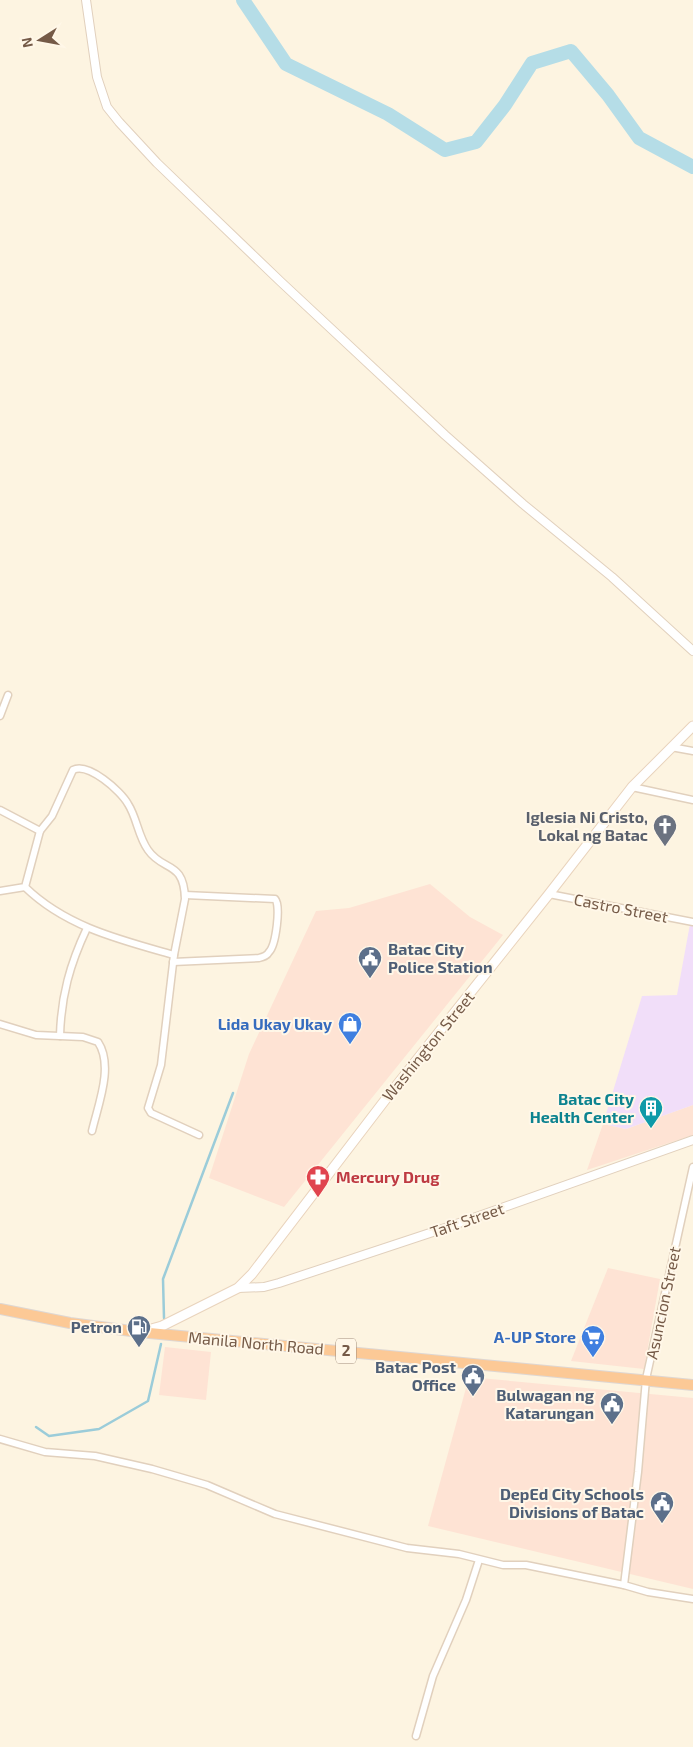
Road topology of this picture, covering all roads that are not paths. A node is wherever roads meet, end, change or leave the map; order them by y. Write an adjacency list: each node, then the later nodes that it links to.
1 (86, 0): 2 (street)
2 (693, 651)
3 (8, 694): 4 (street)
4 (0, 716)
5 (693, 726): 6 (main road, Washington Street)
6 (671, 747): 7 (street); 8 (main road, Washington Street)
7 (693, 751)
8 (632, 787): 9 (street); 14 (main road, Washington Street)
9 (693, 800)
10 (0, 810): 11 (street)
11 (40, 831): 12 (street); 15 (street)
12 (25, 887): 13 (street); 17 (street)
13 (0, 891)
14 (549, 894): 16 (street, Castro Street); 25 (main road, Washington Street)
15 (185, 895): 18 (street); 18 (street)
16 (693, 922)
17 (87, 928): 18 (street); 20 (street)
18 (173, 959): 22 (street)
19 (0, 1024): 20 (street)
20 (60, 1036): 21 (street)
21 (92, 1131)
22 (199, 1135)
23 (693, 1140): 25 (street, Taft Street)
24 (693, 1169): 28 (street, Asuncion Street)
25 (238, 1288): 27 (main road, Washington Street)
26 (0, 1309): 27 (highway, Manila North Road / 2)
27 (139, 1332): 28 (highway, Manila North Road / 2)
28 (646, 1379): 29 (highway, Manila North Road / 2); 32 (street, Asuncion Street)
29 (693, 1385)
30 (0, 1440): 31 (street)
31 (479, 1560): 32 (street); 34 (street)
32 (624, 1585): 33 (street)
33 (693, 1599)
34 (416, 1736)

